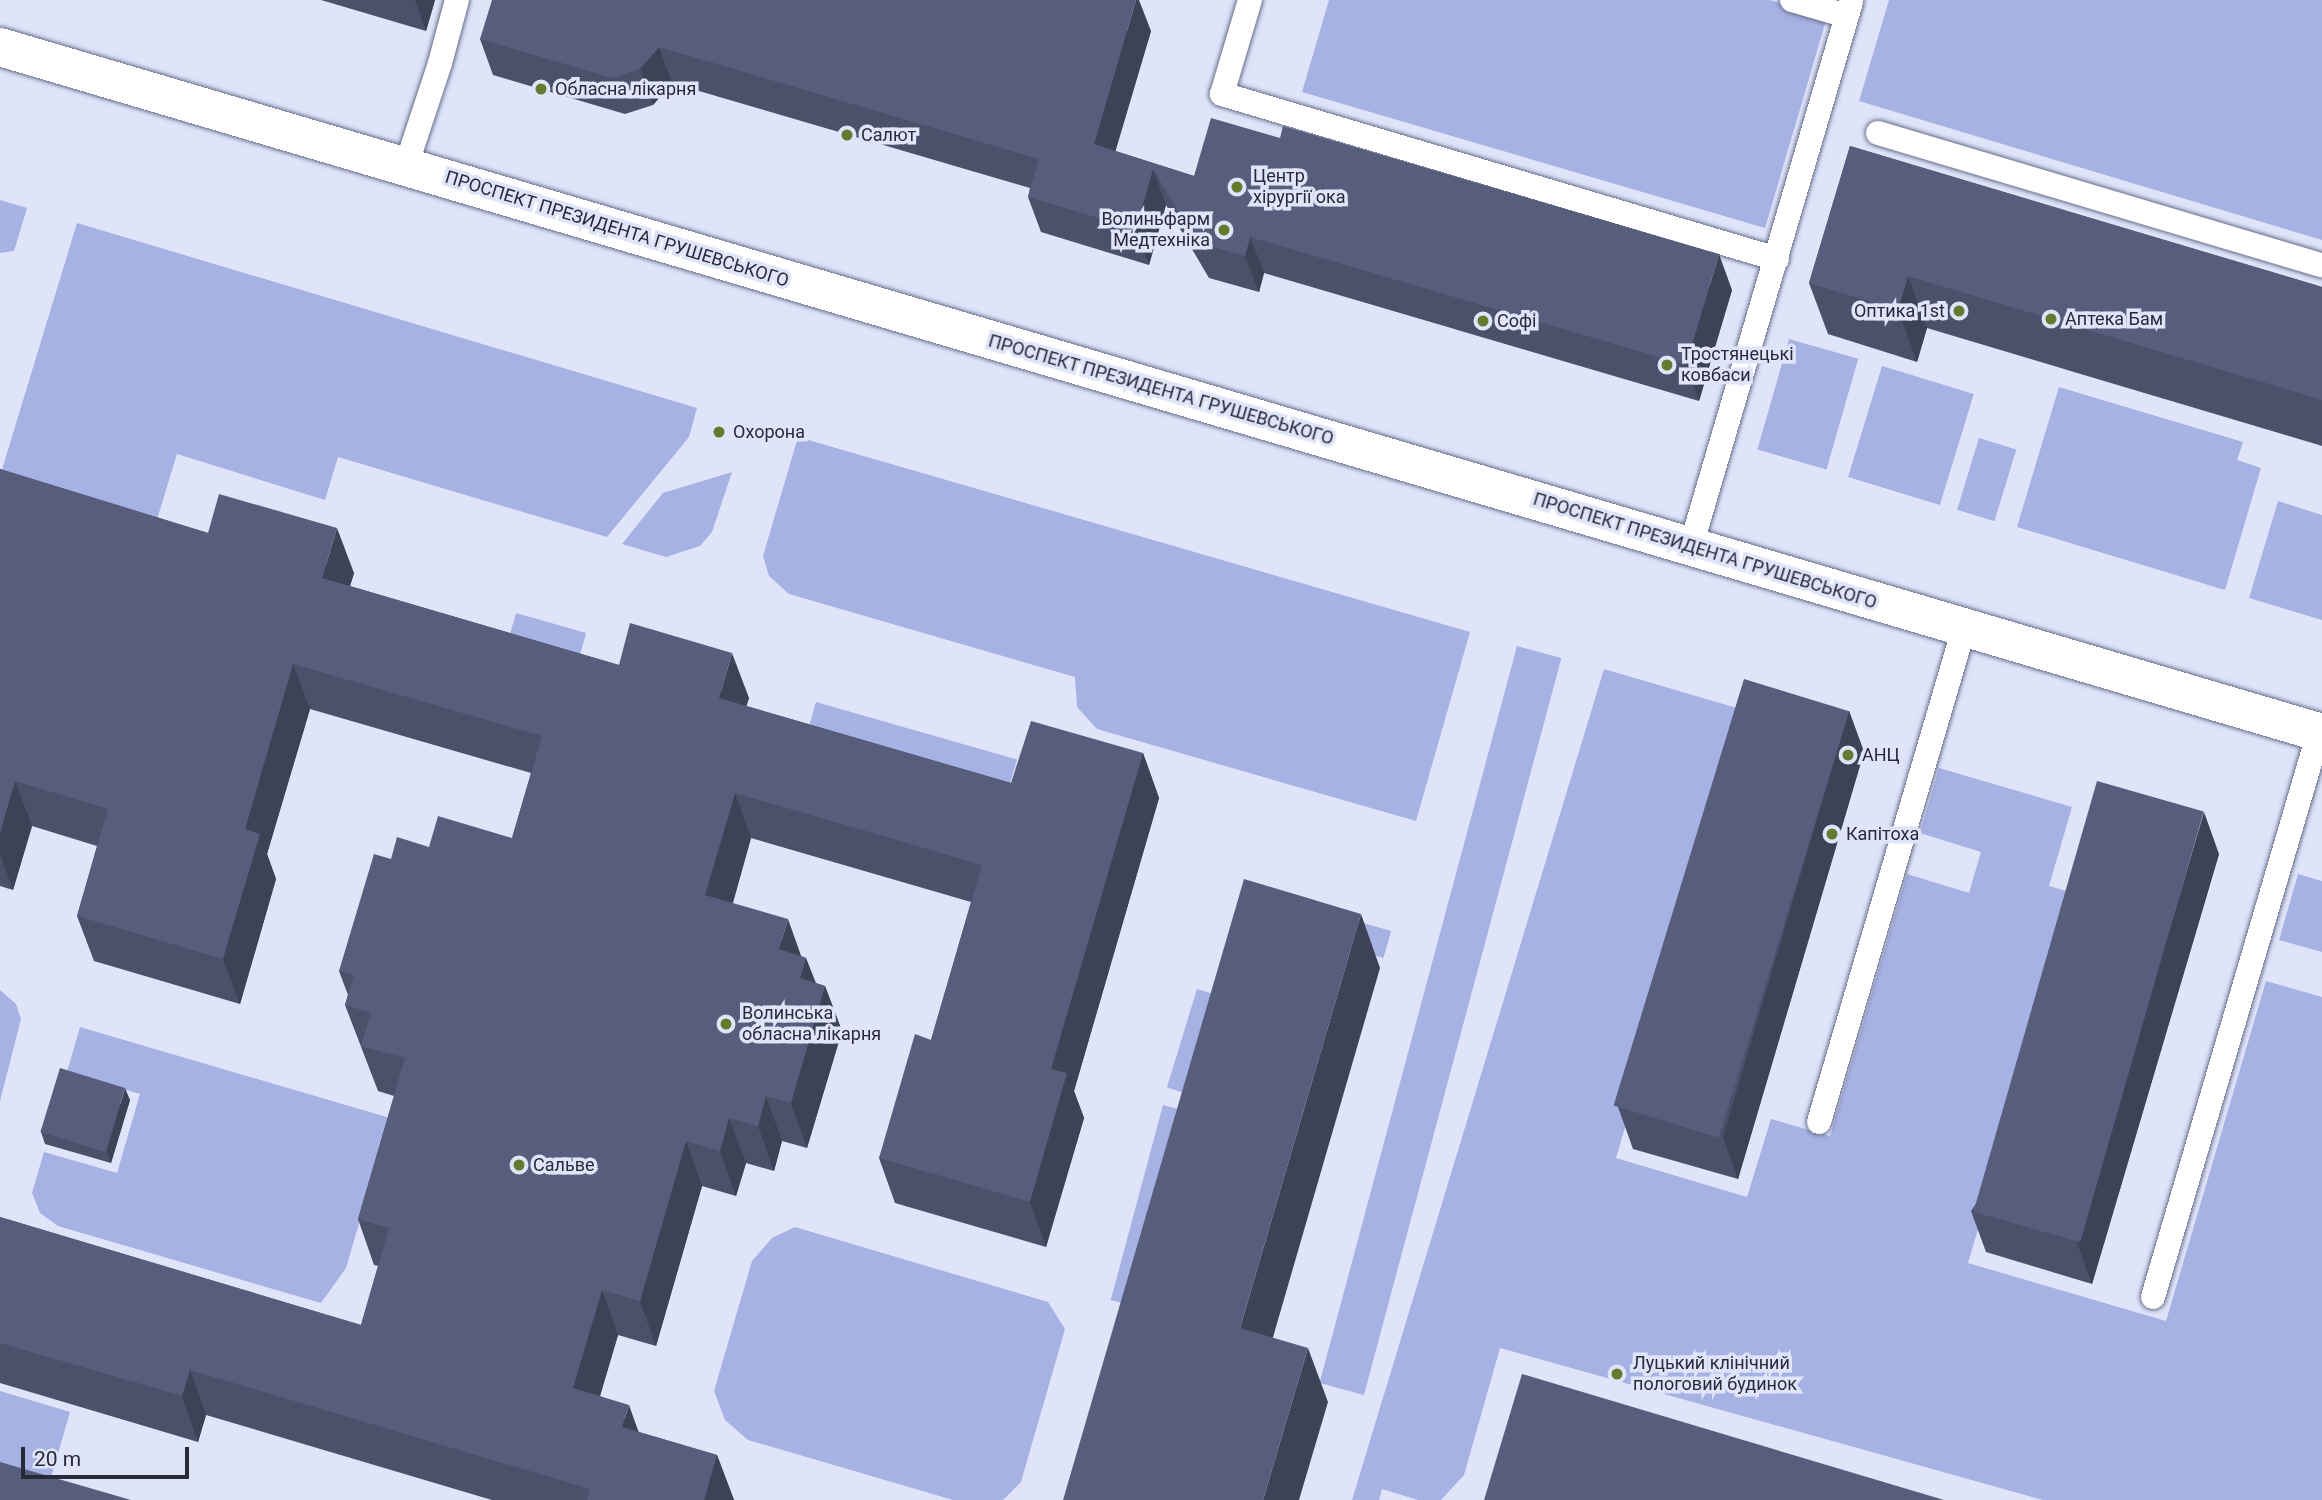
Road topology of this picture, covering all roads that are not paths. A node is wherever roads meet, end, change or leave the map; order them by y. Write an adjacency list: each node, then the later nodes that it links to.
1 (457, 0): 6 (lane)
2 (1250, 0): 7 (lane)
3 (1792, 0): 7 (lane)
4 (0, 47): 6 (street, ПРОСПЕКТ ПРЕЗИДЕНТА ГРУШЕВСЬКОГО)
5 (1878, 134): 8 (lane)
6 (406, 166): 9 (street, ПРОСПЕКТ ПРЕЗИДЕНТА ГРУШЕВСЬКОГО)
7 (1777, 258): 9 (lane)
8 (2322, 265)
9 (1690, 546): 10 (street, ПРОСПЕКТ ПРЕЗИДЕНТА ГРУШЕВСЬКОГО)
10 (1964, 628): 11 (street, ПРОСПЕКТ ПРЕЗИДЕНТА ГРУШЕВСЬКОГО); 12 (lane)
11 (2321, 733): 13 (lane)
12 (1819, 1122)
13 (2153, 1297)

